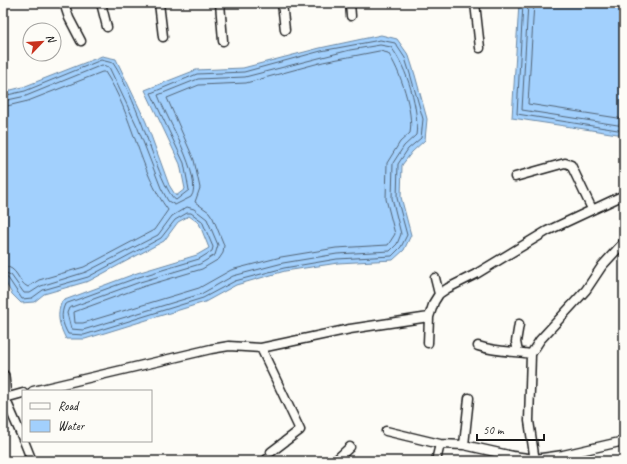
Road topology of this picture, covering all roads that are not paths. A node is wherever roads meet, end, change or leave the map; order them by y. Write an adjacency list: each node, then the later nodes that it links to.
1 (64, 3): 12 (street)
2 (101, 3): 9 (street)
3 (159, 3): 11 (street)
4 (220, 3): 13 (street)
5 (282, 3): 10 (street)
6 (350, 3): 8 (street)
7 (475, 3): 14 (street)
8 (352, 16)
9 (108, 26)
10 (285, 30)
11 (163, 36)
12 (81, 41)
13 (223, 41)
14 (480, 48)
15 (515, 177): 17 (street)
16 (624, 195): 17 (street)
17 (592, 209): 20 (street)
18 (624, 242): 27 (street)
19 (435, 278): 20 (street)
20 (439, 294): 21 (street)
21 (429, 317): 23 (street); 25 (street)
22 (519, 324): 26 (street)
23 (428, 343)
24 (478, 346): 26 (street)
25 (261, 348): 29 (street); 40 (street)
26 (518, 352): 27 (street)
27 (531, 354): 41 (street)
28 (3, 376): 32 (street)
29 (37, 390)
30 (22, 394): 32 (street)
31 (469, 398): 38 (street)
32 (4, 403): 34 (street)
33 (386, 432): 37 (street)
34 (22, 438)
35 (24, 442): 42 (street)
36 (624, 442): 41 (street)
37 (440, 444): 38 (street); 44 (street)
38 (464, 445): 41 (street)
39 (350, 447): 43 (street)
40 (269, 457)
41 (535, 460)
42 (32, 461)
43 (335, 461)
44 (436, 461)

